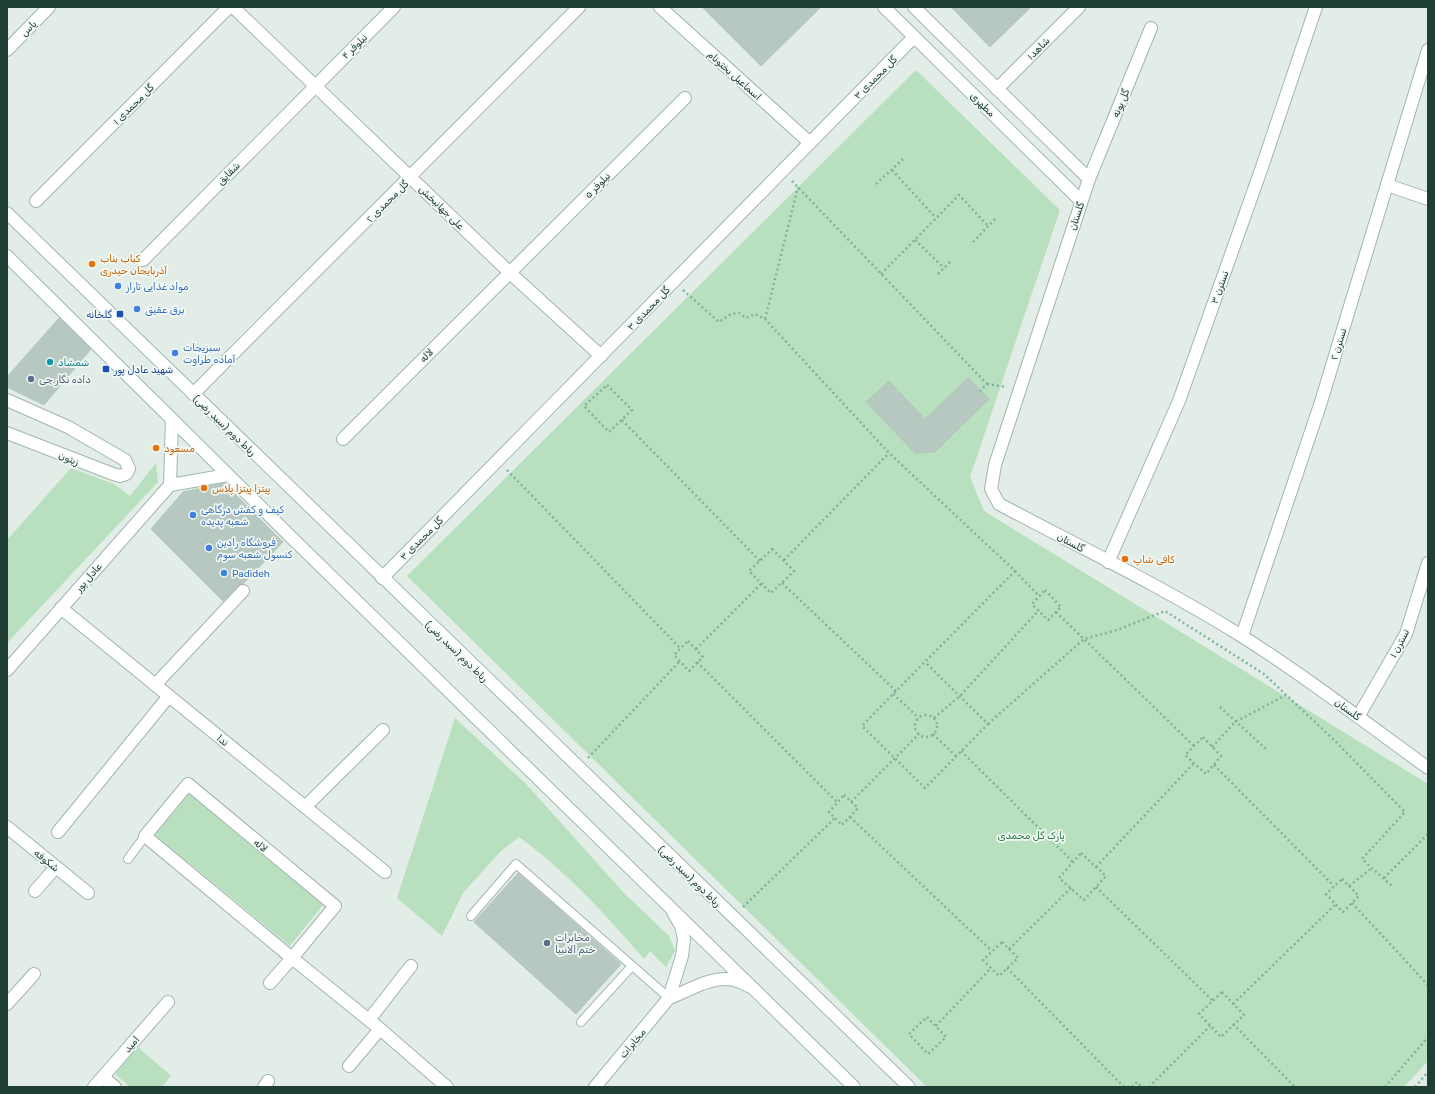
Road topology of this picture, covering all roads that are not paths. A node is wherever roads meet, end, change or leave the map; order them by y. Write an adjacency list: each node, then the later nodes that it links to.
1 (49, 7): 13 (street, یاس)
2 (229, 7): 23 (street, گل محمدی ۱)
3 (233, 7): 15 (street, علی جهانبخش)
4 (394, 7): 15 (street, نیلوفر ۴)
5 (579, 7): 19 (street, گل محمدی ۲)
6 (660, 7): 18 (street, اسماعیل بختونام)
7 (884, 7): 12 (street, مطهری)
8 (914, 7): 16 (street, مطهری)
9 (1079, 7): 16 (street, شاهد۱)
10 (1316, 7): 37 (street, نسترن ۳)
11 (1151, 28): 20 (street, گل پونه)
12 (914, 37): 18 (street, گل محمدی ۳); 24 (street, مطهری)
13 (7, 50)
14 (1428, 50): 21 (street, نسترن ۲)
15 (314, 86): 19 (street, علی جهانبخش); 27 (street, شقایق)
16 (997, 89): 20 (street, مطهری)
17 (685, 98): 28 (street, نیلوفر ۵)
18 (810, 143): 29 (street, گل محمدی ۳)
19 (410, 177): 28 (street, علی جهانبخش); 30 (street, گل محمدی ۲)
20 (1089, 179): 24 (street, گلستان)
21 (1387, 185): 22 (street); 42 (street, نسترن ۲)
22 (1428, 198)
23 (36, 201)
24 (1081, 201): 37 (street, گلستان)
25 (9, 218): 30 (street, رباط دوم (سید رضی))
26 (7, 256): 32 (street)
27 (143, 260)
28 (509, 272): 29 (street, علی جهانبخش); 34 (street, لاله)
29 (601, 356): 39 (street, گل محمدی ۳)
30 (193, 394): 39 (street, رباط دوم (سید رضی))
31 (7, 400): 33 (street, زیتون)
32 (172, 418): 35 (street); 36 (street)
33 (7, 433)
34 (343, 439)
35 (228, 475): 36 (street); 58 (street)
36 (170, 485): 41 (street, عادل پور)
37 (1108, 562): 42 (street, گلستان)
38 (1428, 563): 46 (street, نسترن ۱)
39 (382, 578): 79 (street, رباط دوم (سید رضی))
40 (243, 591): 44 (street)
41 (61, 608): 43 (street, عادل پور); 44 (street, ندا)
42 (1242, 636): 46 (street, گلستان)
43 (7, 670)
44 (155, 685): 45 (street, ندا)
45 (169, 696): 49 (street, ندا); 51 (street)
46 (1358, 717): 48 (street, گلستان)
47 (383, 730): 49 (street)
48 (1428, 768)
49 (305, 807): 55 (street, ندا)
50 (7, 827): 54 (street, شکوفه)
51 (58, 832)
52 (145, 836): 53 (lane, لاله); 60 (street); 60 (street, لاله)
53 (128, 859)
54 (56, 867): 56 (street); 57 (street, شکوفه)
55 (385, 872)
56 (35, 891)
57 (88, 893)
58 (672, 909): 65 (street); 66 (street)
59 (471, 916): 62 (lane)
60 (292, 958): 64 (street, لاله); 69 (street)
61 (411, 966): 69 (street)
62 (632, 966): 66 (lane); 70 (lane)
63 (34, 974): 68 (street)
64 (270, 983)
65 (751, 987): 66 (street); 78 (street)
66 (669, 998): 77 (street, مخابرات)
67 (168, 1002): 73 (street, امید)
68 (7, 1004)
69 (369, 1020): 71 (street)
70 (581, 1022)
71 (380, 1028): 72 (street); 76 (street)
72 (348, 1066)
73 (103, 1077): 74 (street, امید); 75 (street)
74 (94, 1087)
75 (116, 1087)
76 (447, 1087)
77 (595, 1087)
78 (853, 1087)
79 (909, 1087)

